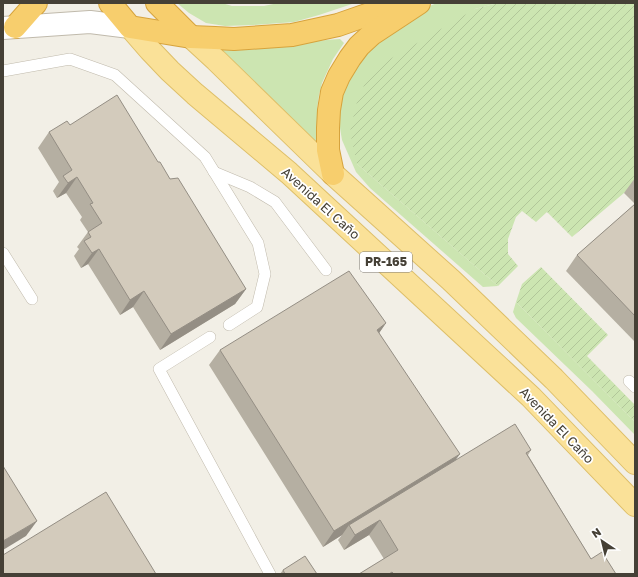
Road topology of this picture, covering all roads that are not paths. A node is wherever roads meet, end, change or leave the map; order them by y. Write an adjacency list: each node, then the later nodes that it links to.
1 (36, 3): 7 (highway)
2 (110, 3): 6 (highway, Avenida El Caño / PR-165)
3 (157, 3): 8 (highway, PR-165)
4 (401, 3): 8 (highway)
5 (419, 3): 11 (highway)
6 (130, 27): 7 (street); 8 (highway); 18 (main road, Avenida El Caño / PR-165)
7 (9, 28)
8 (191, 37): 11 (main road, PR-165)
9 (3, 71): 10 (lane)
10 (214, 172): 13 (lane); 15 (lane)
11 (333, 174): 17 (main road, PR-165)
12 (3, 253): 14 (lane)
13 (326, 270)
14 (32, 299)
15 (229, 325)
16 (210, 337): 19 (lane)
17 (635, 463)
18 (635, 505)
19 (270, 574)

